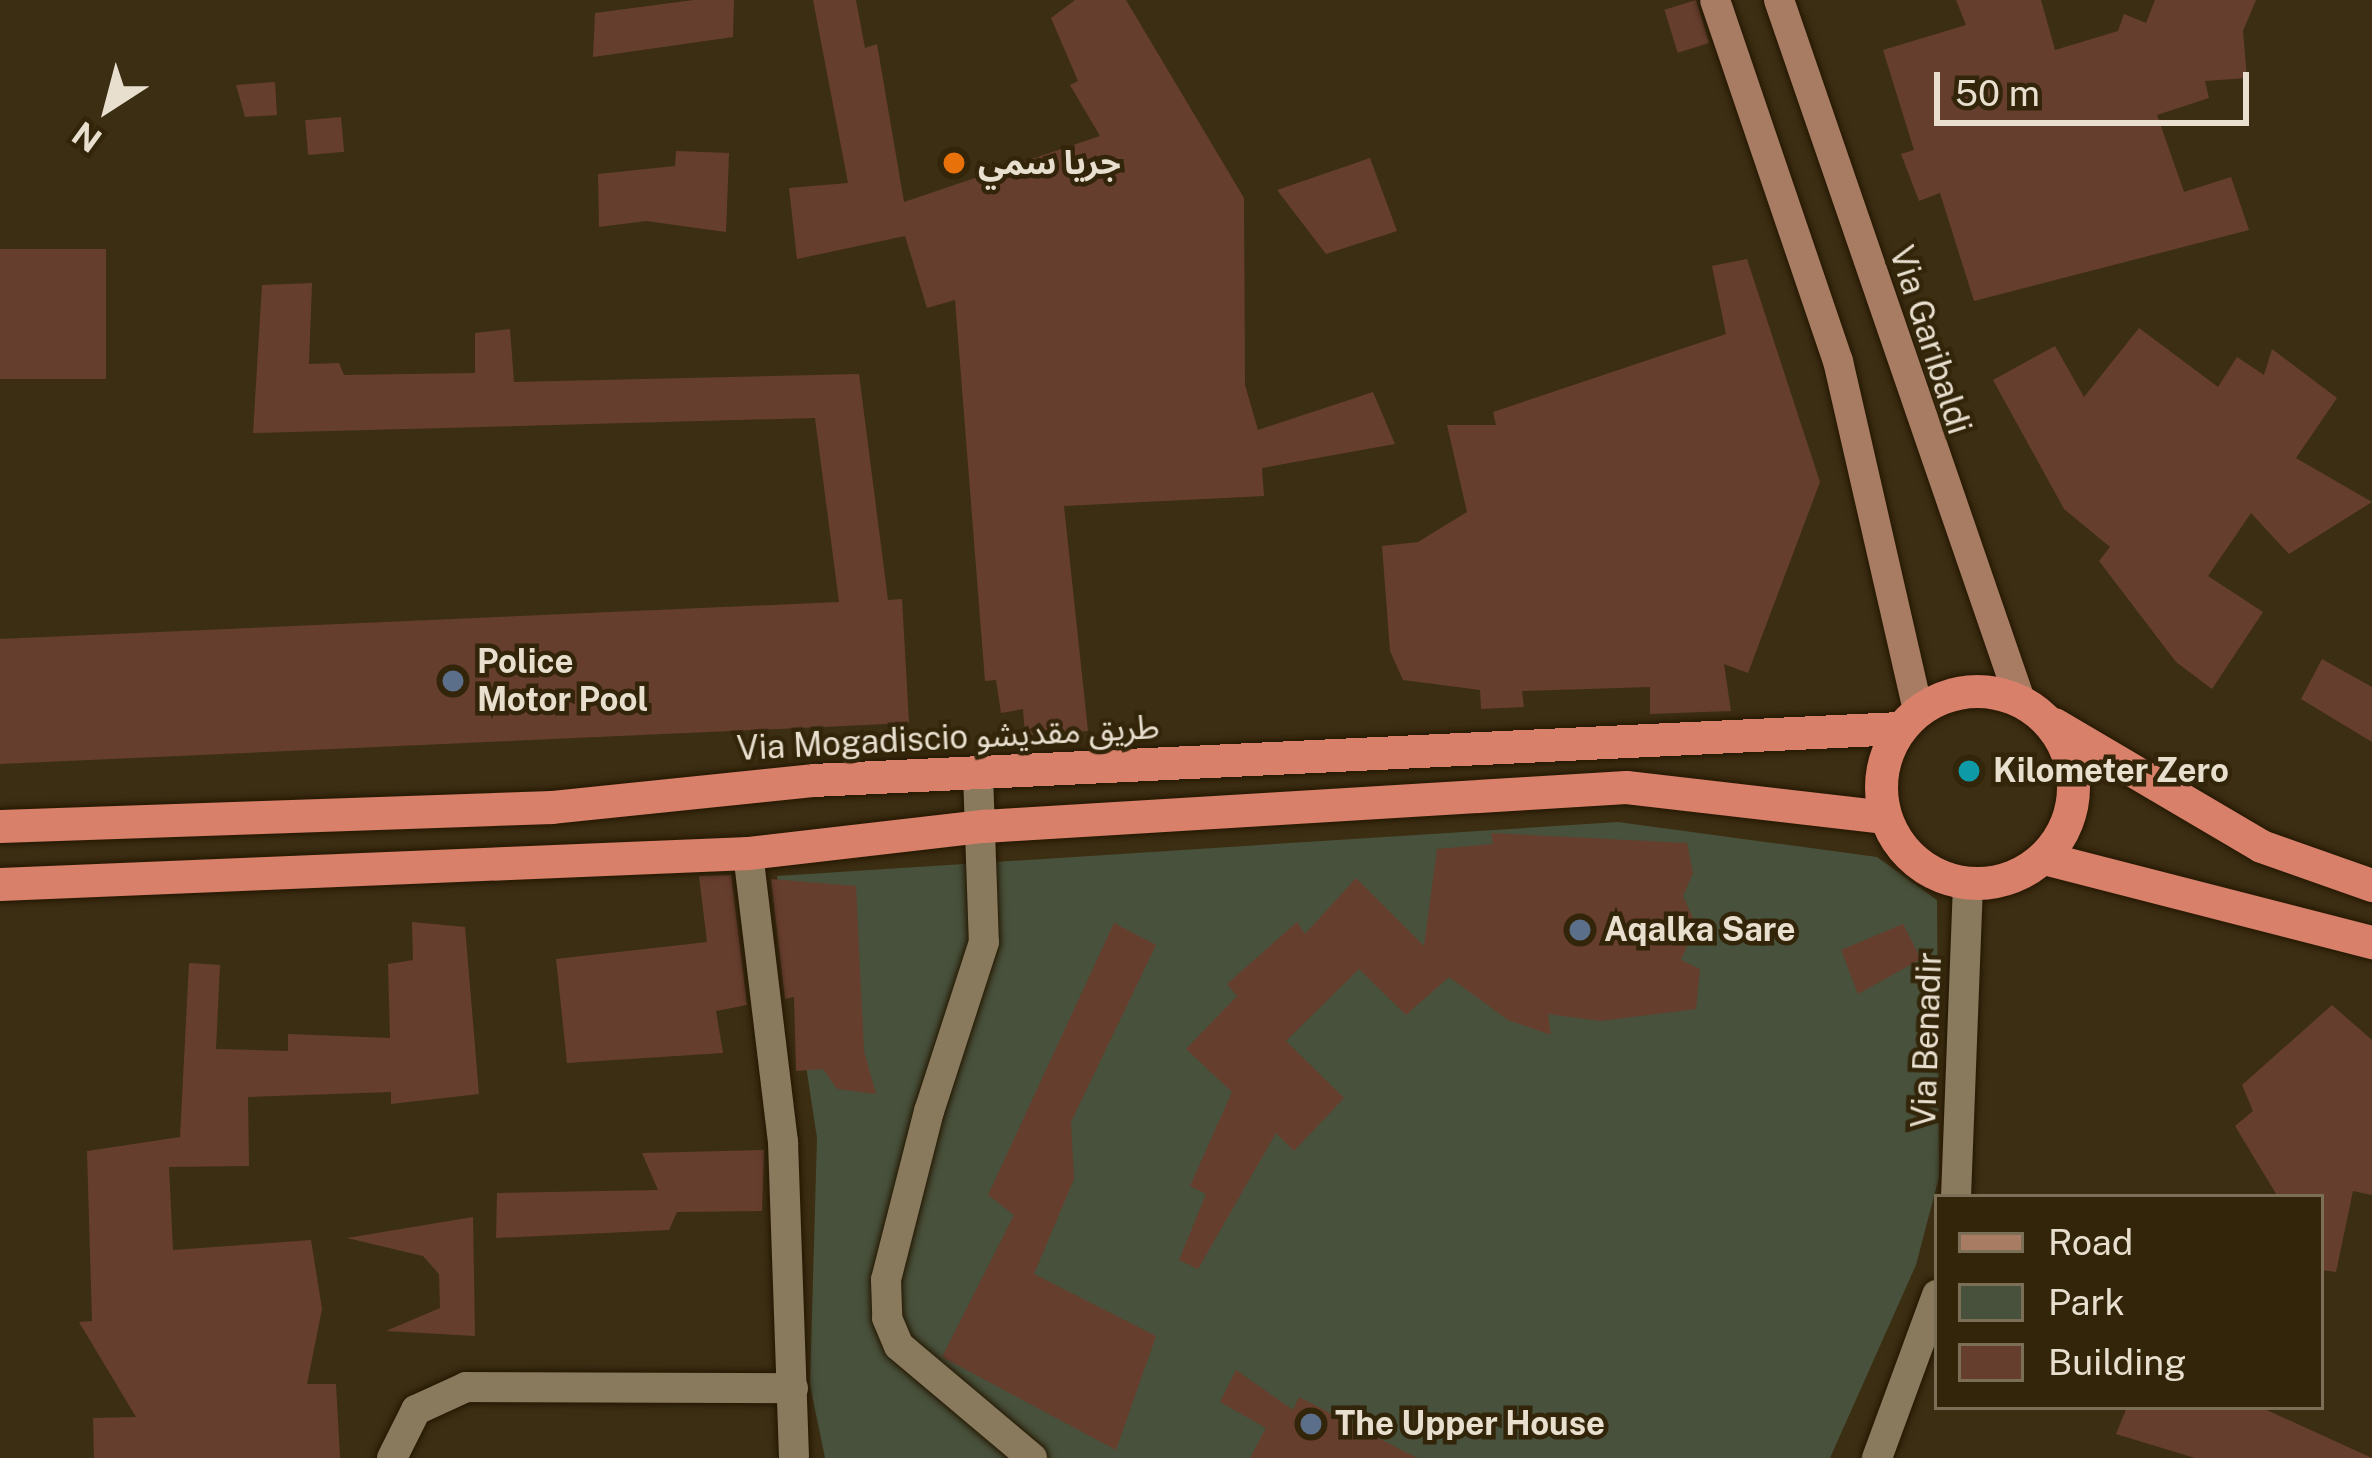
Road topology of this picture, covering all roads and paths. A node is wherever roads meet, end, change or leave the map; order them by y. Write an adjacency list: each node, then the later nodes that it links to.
1 (1715, 0): 4 (main road)
2 (1779, 0): 3 (main road, Via Garibaldi)
3 (2033, 710): 4 (highway); 11 (highway); 15 (highway)
4 (1909, 719): 5 (highway, Via Mogadiscio طريق مقديشو); 6 (highway)
5 (978, 774): 7 (highway, Via Mogadiscio طريق مقديشو); 9 (street)
6 (1885, 817): 9 (highway); 14 (highway)
7 (82, 824): 8 (highway, Via Mogadiscio طريق مقديشو); 12 (highway)
8 (0, 826)
9 (983, 826): 10 (highway); 22 (street)
10 (748, 853): 12 (highway); 19 (street)
11 (2044, 858): 14 (highway); 16 (highway)
12 (80, 882): 13 (highway)
13 (0, 884)
14 (1968, 884): 17 (street, Via Benadir)
15 (2372, 885)
16 (2372, 942)
17 (1956, 1194)
18 (1934, 1303): 23 (street)
19 (793, 1388): 20 (street); 21 (street)
20 (392, 1458)
21 (794, 1458)
22 (1032, 1458)
23 (1877, 1458)

